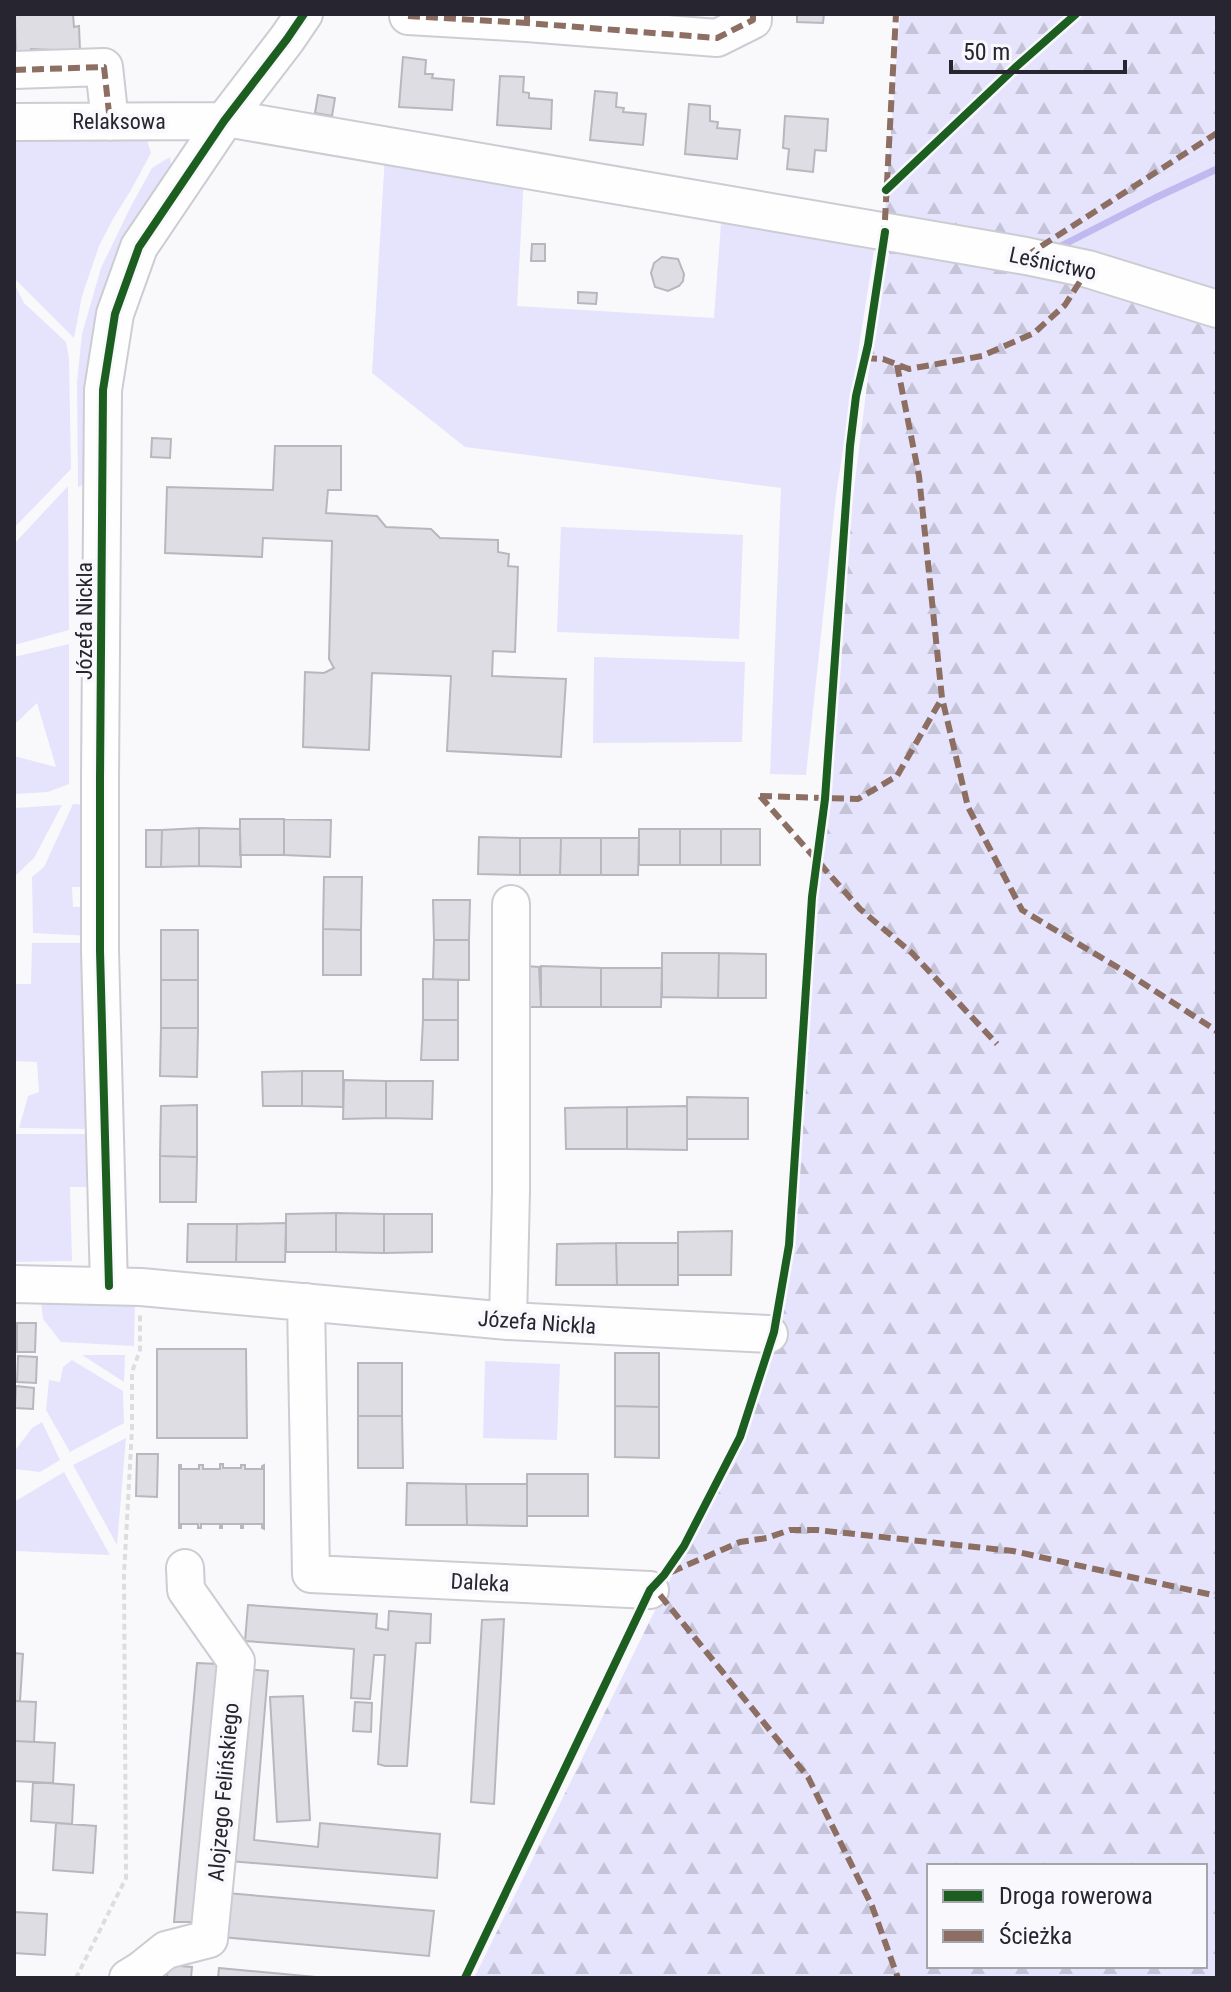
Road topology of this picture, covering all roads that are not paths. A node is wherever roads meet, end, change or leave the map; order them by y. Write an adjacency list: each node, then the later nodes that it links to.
1 (304, 14): 6 (street, Józefa Nickla)
2 (753, 14): 4 (street)
3 (408, 16): 4 (street)
4 (527, 18)
5 (14, 70): 8 (street)
6 (225, 119): 8 (street, Relaksowa); 9 (street, Relaksowa); 13 (street, Józefa Nickla)
7 (14, 122): 8 (street, Relaksowa)
8 (110, 122)
9 (885, 232): 10 (street, Leśnictwo)
10 (1217, 309)
11 (511, 904): 15 (street)
12 (14, 1284): 13 (street, Józefa Nickla)
13 (125, 1286): 14 (street, Józefa Nickla)
14 (306, 1302): 15 (street, Józefa Nickla); 18 (street, Daleka)
15 (508, 1321): 16 (street, Józefa Nickla)
16 (769, 1334)
17 (185, 1568): 19 (street, Alojzego Felińskiego)
18 (650, 1590)
19 (128, 1978)

